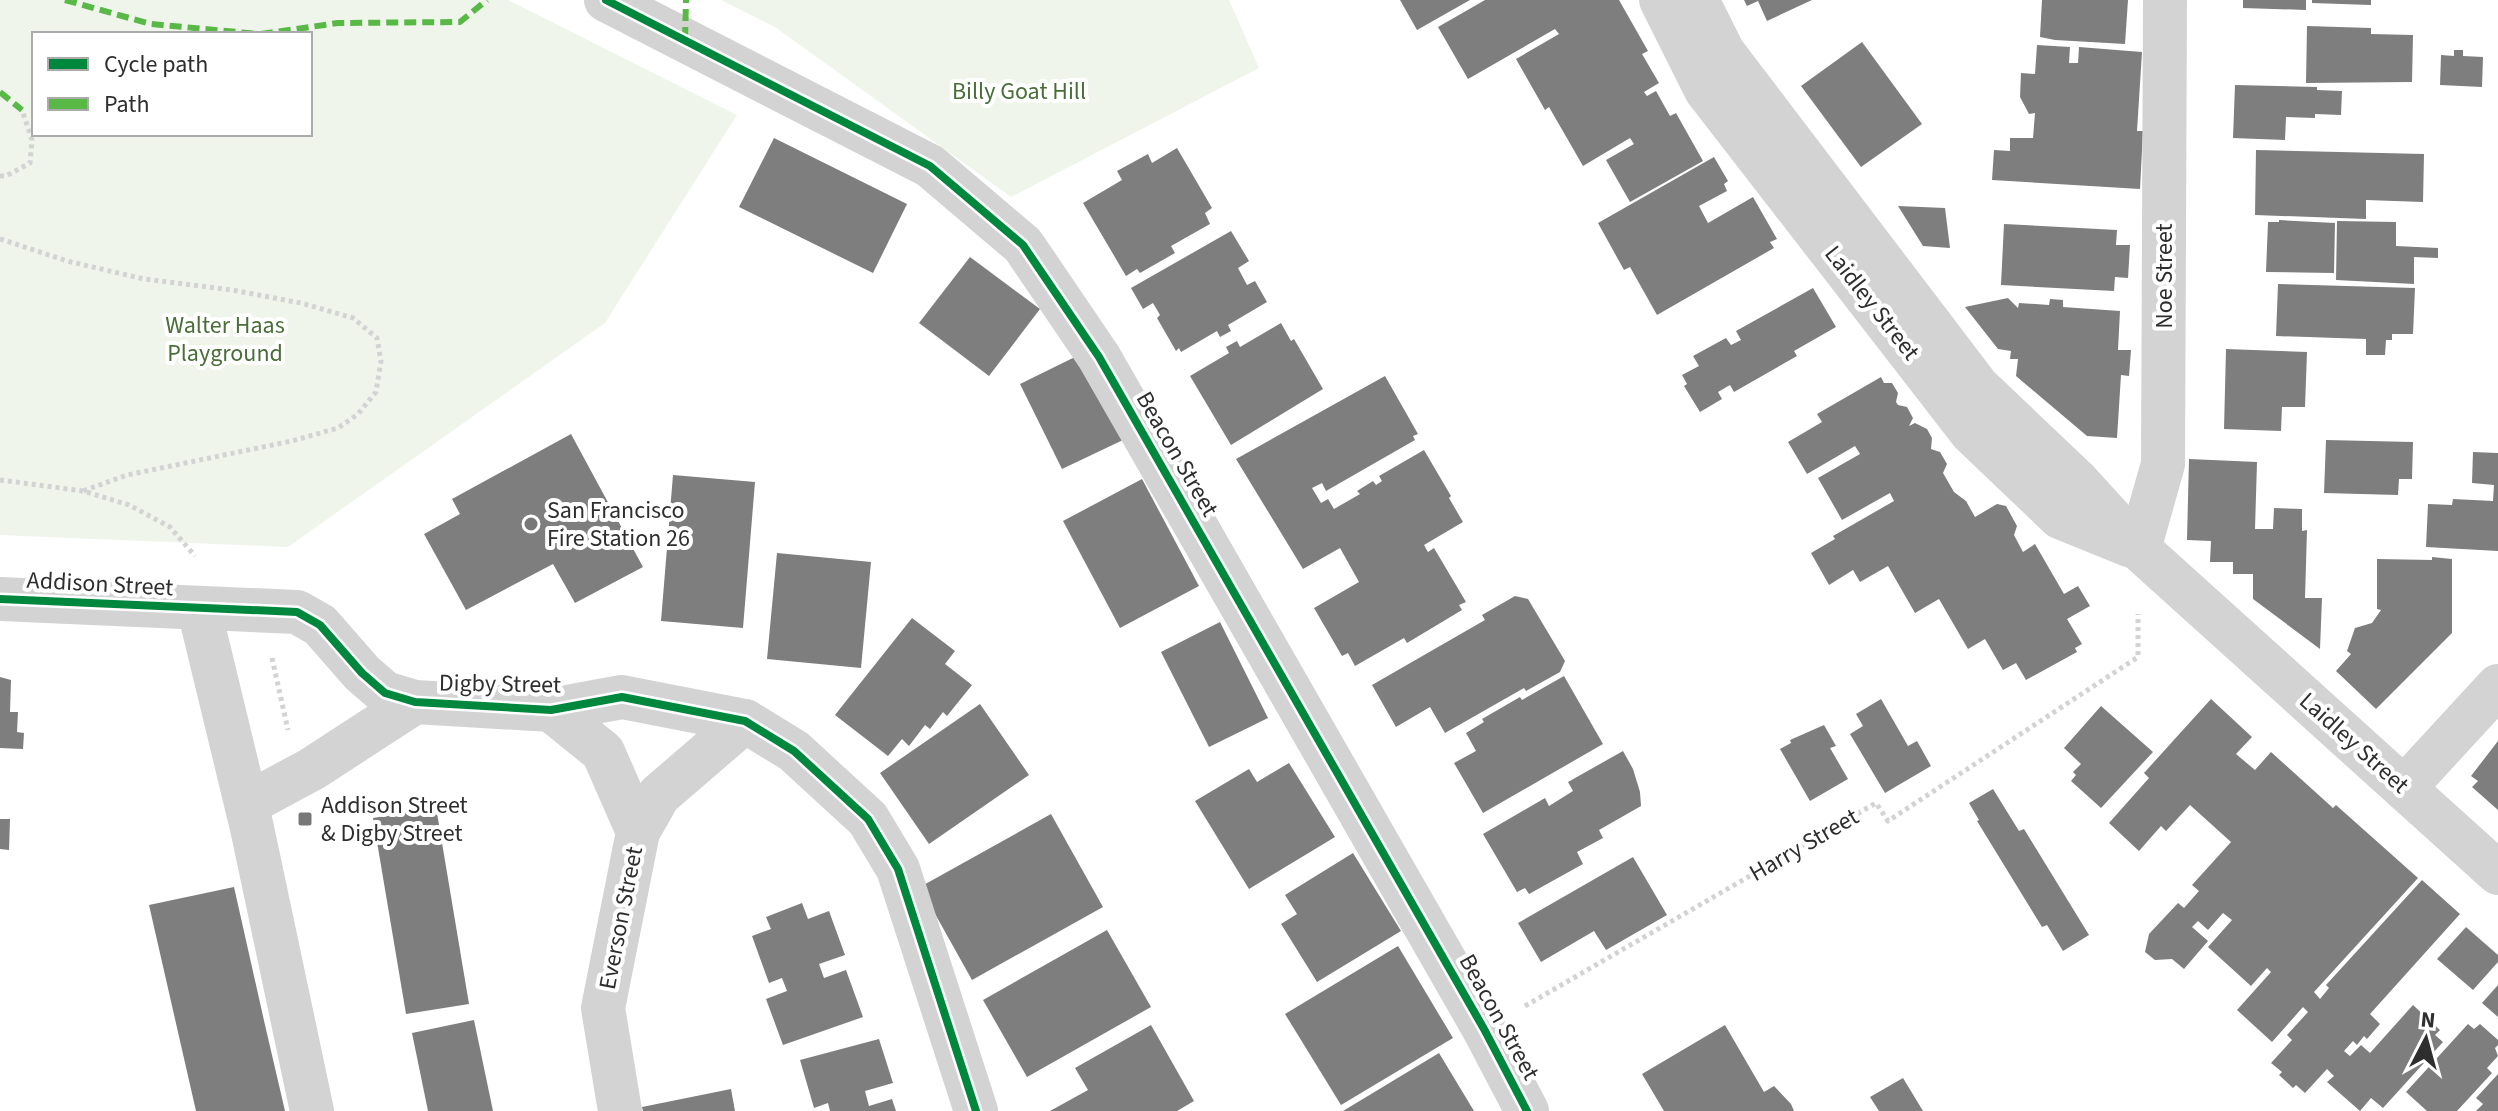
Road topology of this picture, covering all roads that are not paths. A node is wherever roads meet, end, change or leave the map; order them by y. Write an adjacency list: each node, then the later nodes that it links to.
1 (606, 0): 19 (street, Beacon Street)
2 (1661, 0): 5 (street, Laidley Street)
3 (1697, 0): 5 (street, Laidley Street)
4 (2165, 0): 5 (street, Noe Street)
5 (2139, 549): 12 (street, Laidley Street)
6 (0, 599): 7 (street, Addison Street)
7 (199, 609): 9 (street, Digby Street); 13 (street, Addison Street)
8 (2498, 686): 12 (street)
9 (415, 702): 10 (street, Digby Street); 13 (street)
10 (551, 710): 11 (street, Digby Street); 14 (street)
11 (745, 721): 14 (street, Everson Street); 18 (street, Digby Street)
12 (2404, 788): 15 (street, Laidley Street)
13 (247, 804): 16 (street, Addison Street)
14 (638, 832): 17 (street, Everson Street)
15 (2498, 873)
16 (312, 1111)
17 (620, 1111)
18 (976, 1111)
19 (1527, 1111)

